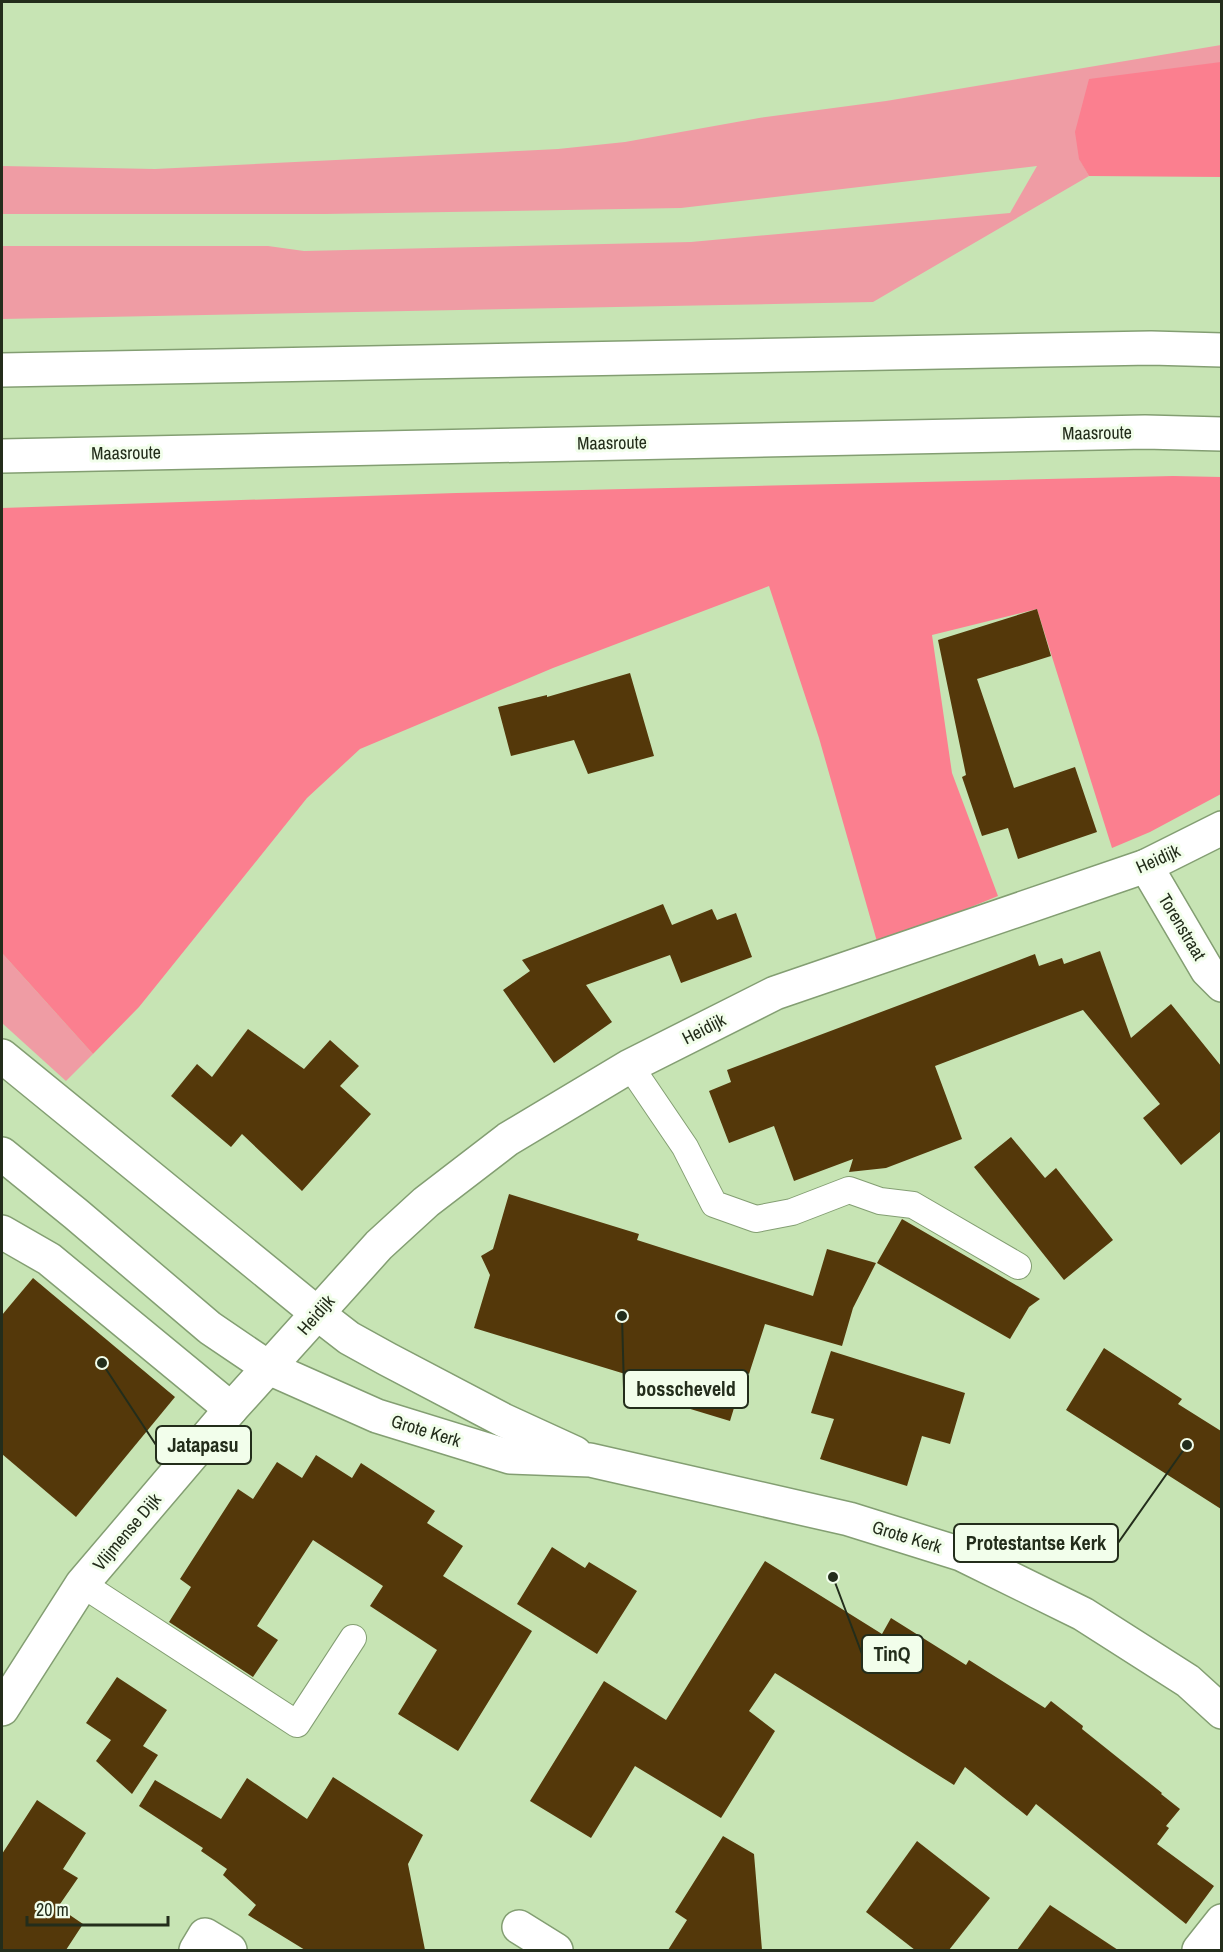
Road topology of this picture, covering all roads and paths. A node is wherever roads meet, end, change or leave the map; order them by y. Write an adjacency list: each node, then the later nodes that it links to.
1 (1221, 350): 2 (main road)
2 (2, 370)
3 (1221, 434): 4 (main road, Maasroute)
4 (2, 456)
5 (1221, 828): 6 (main road, Heidijk)
6 (1146, 866): 7 (main road, Torenstraat); 9 (main road, Heidijk)
7 (1221, 986)
8 (2, 1056): 13 (main road, Grote Kerk)
9 (630, 1066): 12 (lane); 13 (main road, Heidijk)
10 (2, 1154): 14 (main road, Grote Kerk)
11 (2, 1232): 15 (main road)
12 (1018, 1266)
13 (318, 1314): 14 (main road, Heidijk); 16 (main road, Grote Kerk)
14 (269, 1368): 15 (main road, Vlijmense Dijk); 16 (main road, Grote Kerk)
15 (231, 1409): 17 (main road, Vlijmense Dijk)
16 (590, 1460): 20 (main road, Grote Kerk)
17 (82, 1584): 18 (lane); 19 (main road, Vlijmense Dijk)
18 (353, 1638)
19 (2, 1708)
20 (1221, 1712)
21 (1221, 1922): 26 (main road)
22 (519, 1927): 25 (main road)
23 (196, 1950): 24 (main road)
24 (230, 1950)
25 (556, 1950)
26 (1199, 1950)

